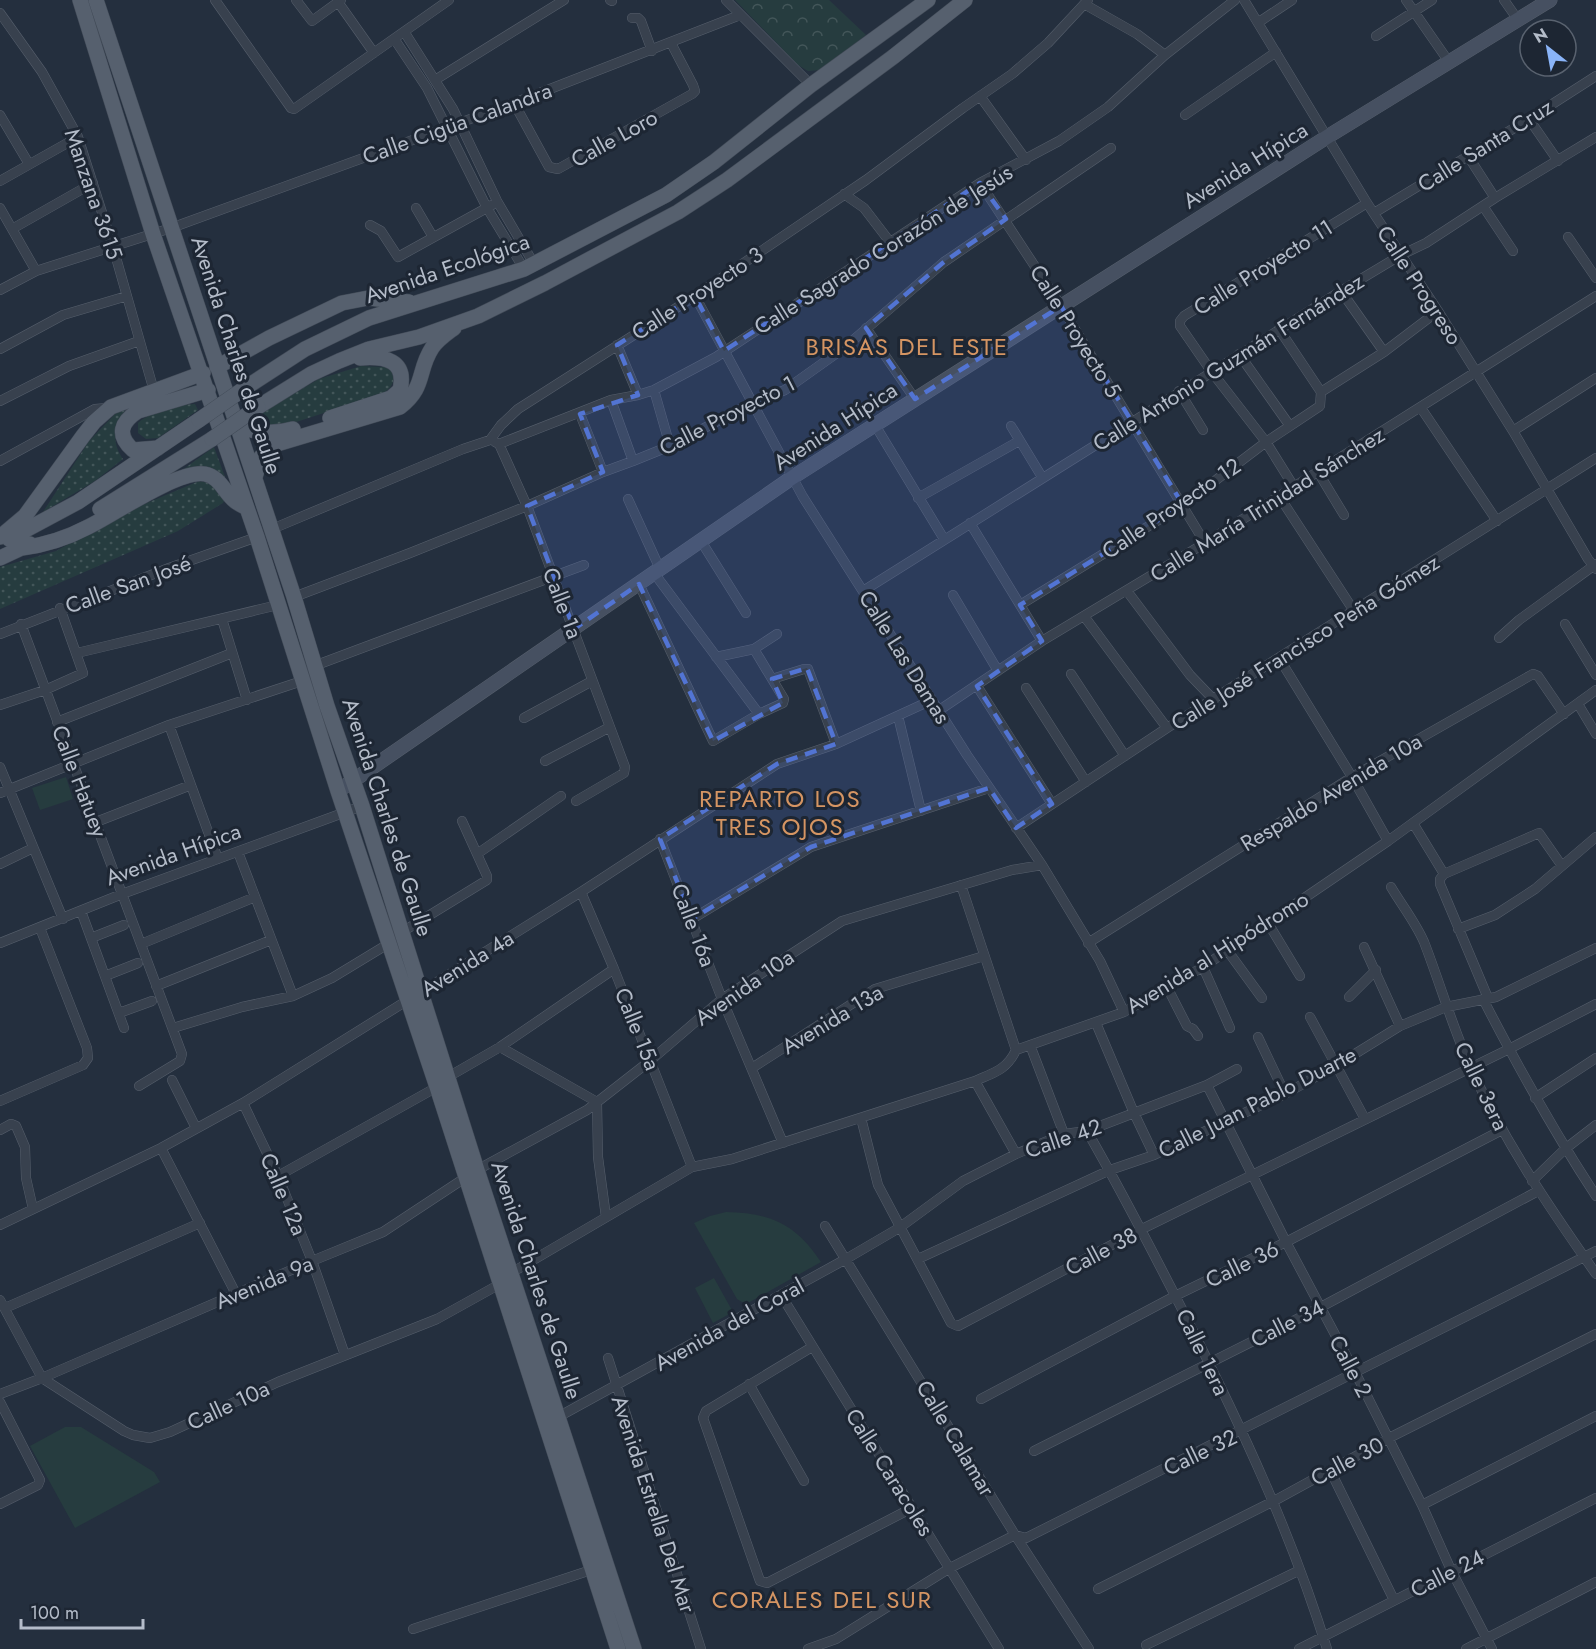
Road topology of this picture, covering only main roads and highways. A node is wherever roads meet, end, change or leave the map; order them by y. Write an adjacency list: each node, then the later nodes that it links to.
1 (80, 0): 9 (main road, Avenida Charles de Gaulle)
2 (96, 0): 8 (main road, Avenida Charles de Gaulle)
3 (928, 0): 5 (main road, Avenida Ecológica)
4 (965, 0): 6 (main road)
5 (418, 303): 8 (main road); 12 (main road, Avenida Ecológica, bridge)
6 (463, 321): 7 (main road); 13 (main road)
7 (339, 361): 11 (main road); 17 (main road, bridge)
8 (217, 367): 11 (main road, Avenida Charles de Gaulle)
9 (202, 373): 10 (main road, Avenida Charles de Gaulle); 15 (main road)
10 (208, 390): 12 (main road); 14 (main road, Avenida Charles de Gaulle)
11 (238, 427): 13 (main road, Avenida Charles de Gaulle)
12 (161, 447): 16 (main road, Avenida Ecológica)
13 (255, 477): 19 (main road, Avenida Charles de Gaulle)
14 (247, 508): 17 (main road); 19 (main road, Avenida Charles de Gaulle)
15 (0, 537)
16 (0, 544)
17 (22, 548): 18 (main road)
18 (0, 558)
19 (442, 1082): 20 (main road, Avenida Charles de Gaulle)
20 (506, 1278): 21 (main road, Avenida Charles de Gaulle); 22 (main road, Avenida Charles de Gaulle)
21 (618, 1649)
22 (634, 1649)

